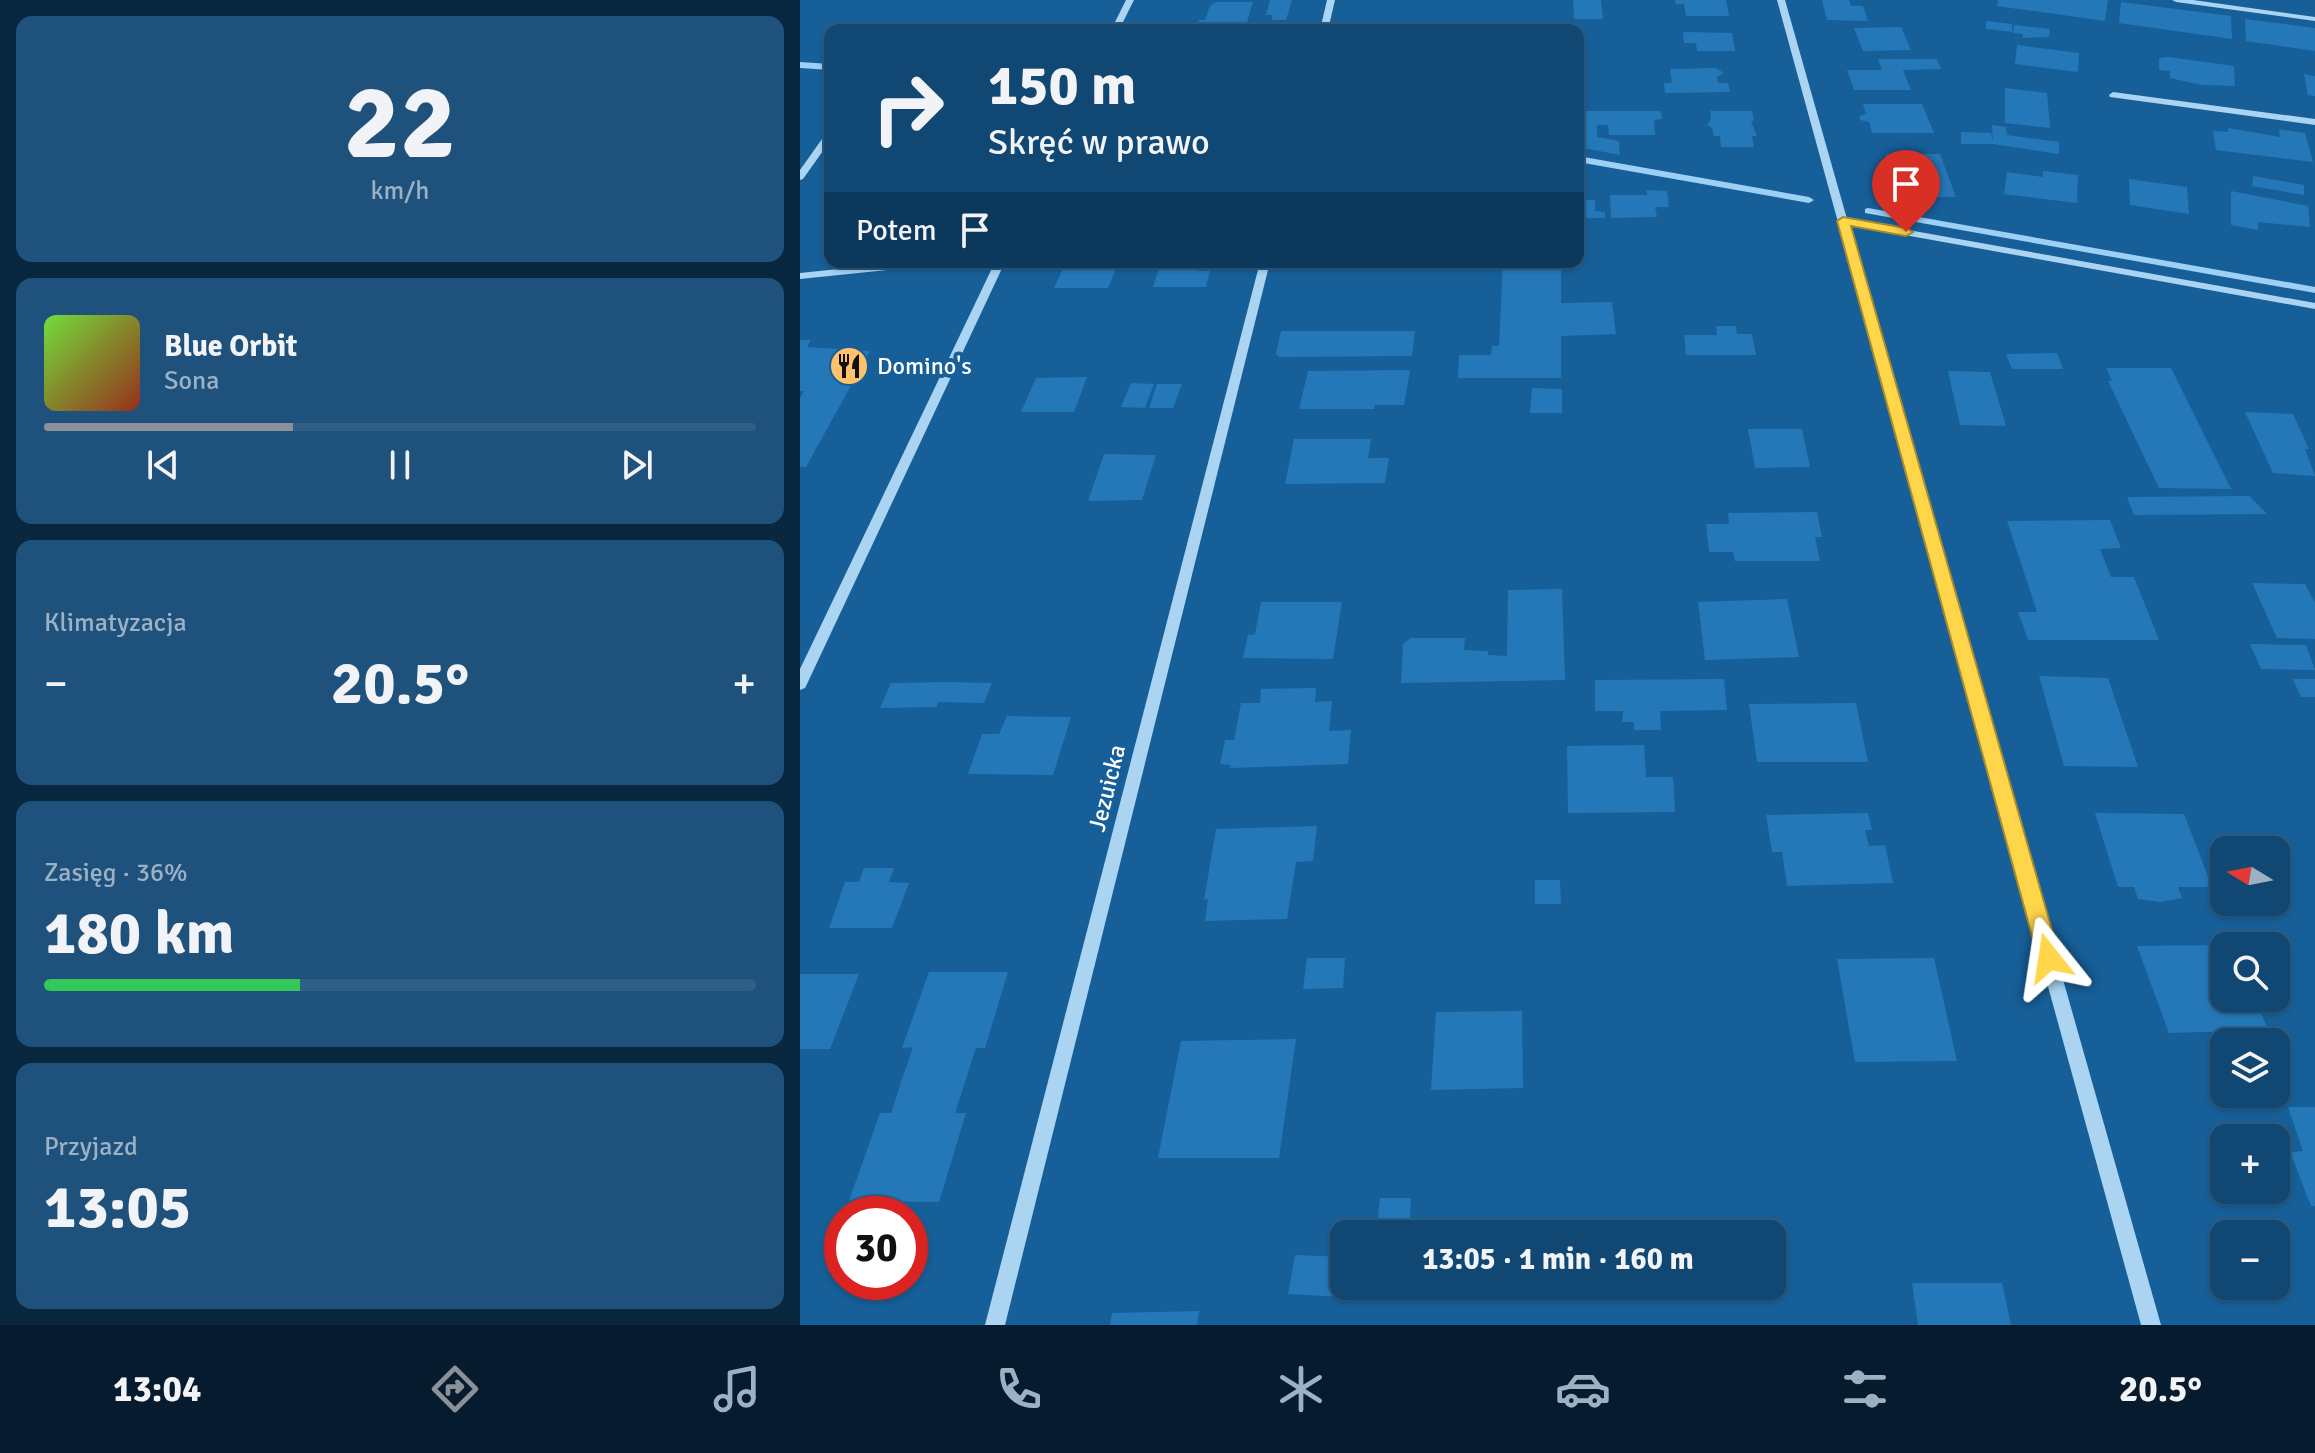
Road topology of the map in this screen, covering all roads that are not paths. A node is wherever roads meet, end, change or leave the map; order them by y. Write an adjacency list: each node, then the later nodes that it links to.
1 (1130, 0): 6 (street)
2 (1331, 0): 7 (street)
3 (1781, 0): 12 (street)
4 (2176, 0): 5 (street)
5 (2315, 19)
6 (1118, 24)
7 (1325, 24)
8 (2113, 95): 9 (street)
9 (2315, 122)
10 (824, 143): 11 (street)
11 (800, 177)
12 (1843, 221): 17 (street); 20 (street)
13 (878, 268): 16 (street)
14 (997, 268): 18 (street)
15 (1263, 268): 19 (street, Jezuicka)
16 (800, 276)
17 (2315, 306)
18 (800, 684)
19 (995, 1325)
20 (2151, 1325)

